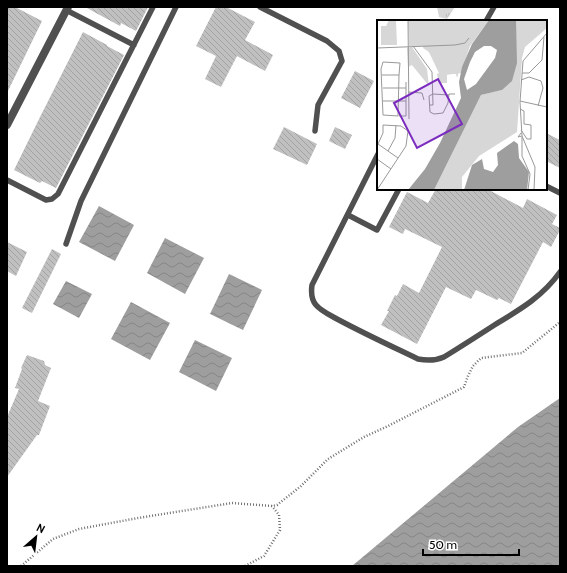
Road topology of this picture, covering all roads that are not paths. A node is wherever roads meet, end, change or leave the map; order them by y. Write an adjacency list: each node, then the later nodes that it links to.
1 (153, 7): 7 (lane)
2 (176, 7): 16 (lane)
3 (260, 7): 9 (lane)
4 (494, 7): 6 (lane)
5 (64, 8): 7 (lane); 8 (street)
6 (487, 20)
7 (134, 45): 11 (lane)
8 (7, 125)
9 (314, 131)
10 (377, 156): 15 (lane)
11 (7, 180)
12 (547, 186): 14 (lane)
13 (398, 190): 15 (lane)
14 (560, 193)
15 (348, 215): 17 (lane)
16 (66, 244)
17 (560, 272)

